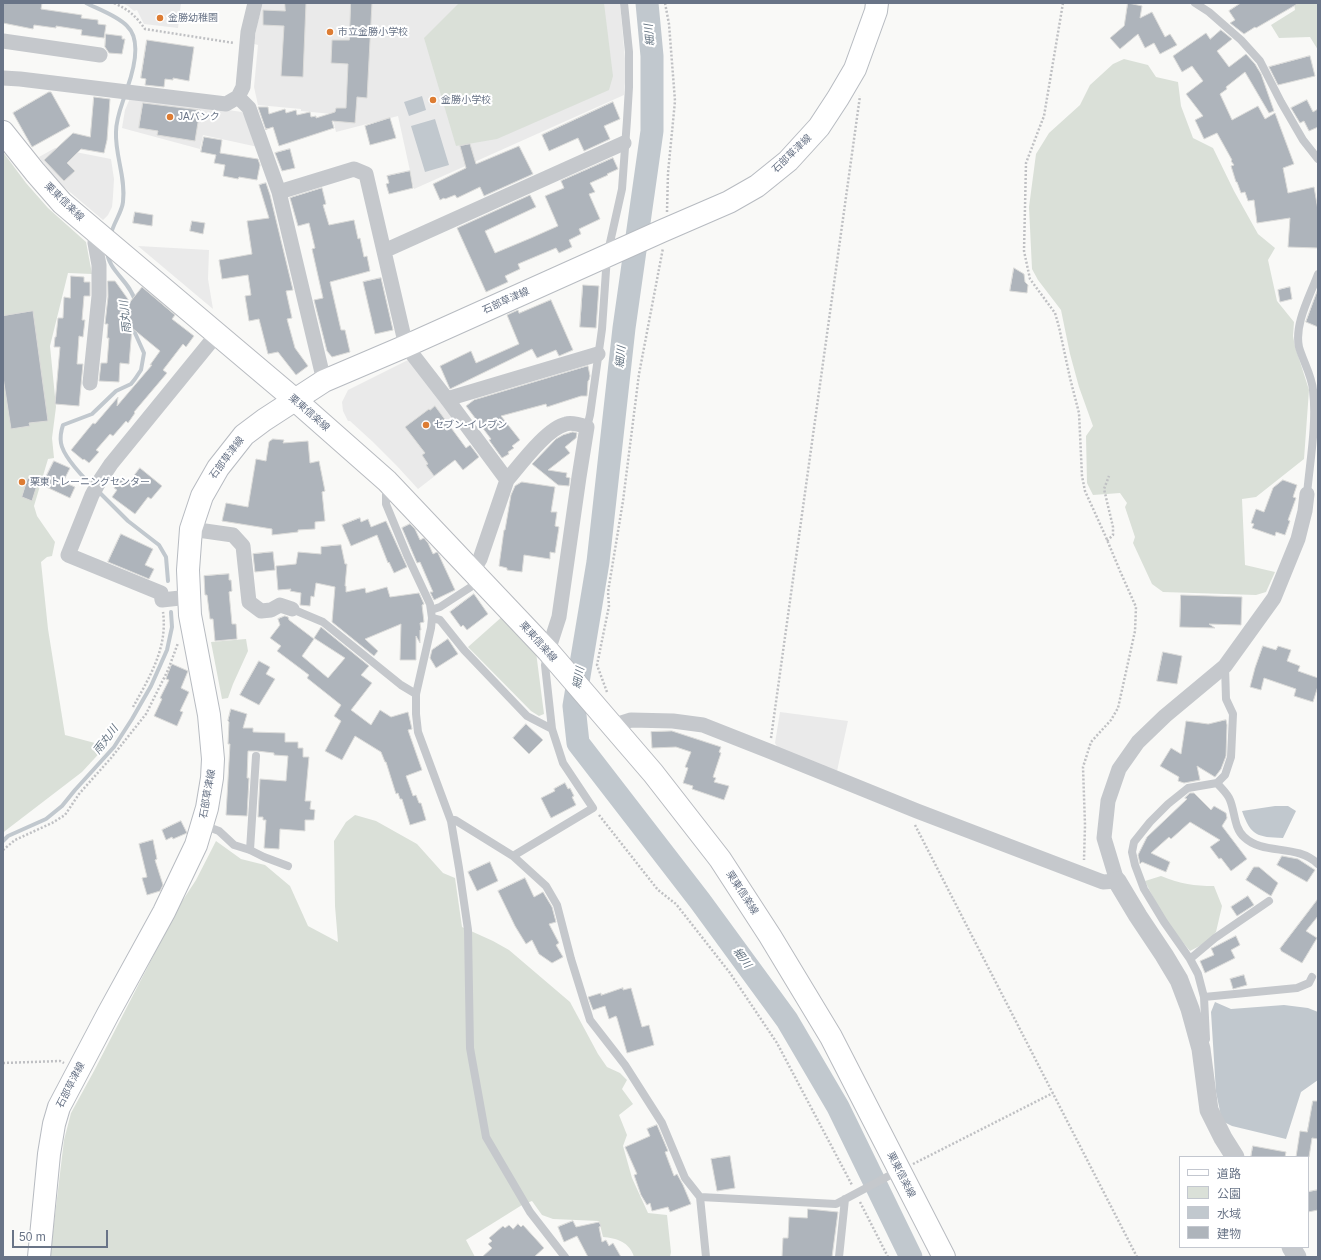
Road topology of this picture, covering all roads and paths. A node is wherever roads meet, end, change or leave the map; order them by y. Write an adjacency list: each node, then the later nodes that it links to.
1 (114, 3): 9 (path)
2 (255, 3): 13 (street)
3 (624, 3): 15 (lane)
4 (665, 3): 18 (path)
5 (877, 3): 18 (main road, 石部草津線)
6 (1063, 3): 36 (path)
7 (1196, 3): 16 (lane)
8 (3, 41): 10 (street)
9 (238, 44)
10 (100, 55)
11 (3, 78): 13 (street)
12 (860, 92): 49 (path)
13 (238, 97): 17 (street)
14 (3, 132): 19 (main road, 栗東信楽線)
15 (624, 144): 20 (street); 21 (lane)
16 (1318, 159)
17 (279, 192): 20 (street); 26 (street)
18 (665, 230): 21 (main road, 石部草津線); 47 (path)
19 (103, 238): 23 (main road, 栗東信楽線); 27 (street)
20 (384, 251): 24 (street)
21 (610, 255): 24 (main road, 石部草津線); 25 (lane)
22 (1318, 274): 34 (lane)
23 (217, 334): 28 (main road, 栗東信楽線); 39 (street)
24 (406, 346): 26 (main road, 石部草津線); 29 (street)
25 (598, 354): 29 (street); 30 (lane)
26 (324, 381): 28 (main road, 石部草津線)
27 (90, 383)
28 (294, 399): 33 (main road, 栗東信楽線); 35 (main road, 石部草津線)
29 (447, 399): 32 (street)
30 (587, 427): 32 (street); 43 (street)
31 (1109, 476): 36 (path)
32 (507, 480): 37 (street)
33 (387, 481): 37 (main road, 栗東信楽線); 41 (lane)
34 (1307, 494): 44 (street)
35 (191, 529): 38 (main road, 石部草津線); 40 (street)
36 (1107, 541): 61 (path)
37 (477, 576): 41 (lane); 43 (main road, 栗東信楽線)
38 (189, 597): 39 (street); 42 (main road, 石部草津線)
39 (162, 600): 46 (path)
40 (292, 609): 45 (lane)
41 (432, 614): 45 (lane); 48 (lane)
42 (195, 639): 54 (main road, 石部草津線); 56 (path)
43 (552, 656): 47 (main road, 栗東信楽線); 48 (lane)
44 (1225, 666): 51 (lane); 62 (street)
45 (416, 694): 53 (lane)
46 (133, 707)
47 (607, 711): 49 (street); 72 (main road, 栗東信楽線)
48 (552, 729): 52 (lane)
49 (769, 751): 61 (street)
50 (256, 756): 57 (lane)
51 (1217, 783): 59 (lane); 64 (lane)
52 (594, 808): 58 (lane); 73 (path)
53 (451, 822): 58 (lane); 78 (lane)
54 (202, 825): 57 (lane); 69 (main road, 石部草津線)
55 (915, 825): 70 (path)
56 (3, 850)
57 (250, 850): 60 (lane)
58 (513, 856): 74 (lane)
59 (1318, 864)
60 (288, 866)
61 (1083, 874): 62 (street)
62 (1117, 881): 67 (street)
63 (1269, 901): 64 (lane)
64 (1190, 959): 66 (lane)
65 (1312, 977): 66 (lane)
66 (1204, 997): 67 (lane)
67 (1201, 1049): 71 (street)
68 (3, 1063): 69 (path)
69 (78, 1070): 77 (main road, 石部草津線)
70 (1053, 1093): 72 (path); 83 (path)
71 (1234, 1156)
72 (895, 1174): 73 (lane); 82 (main road, 栗東信楽線)
73 (857, 1193): 75 (lane); 81 (path)
74 (700, 1197): 75 (lane); 79 (lane)
75 (845, 1200): 80 (lane)
76 (1292, 1248): 84 (street)
77 (39, 1257)
78 (565, 1257)
79 (706, 1257)
80 (839, 1257)
81 (888, 1257)
82 (944, 1257)
83 (1137, 1257)
84 (1297, 1257)

